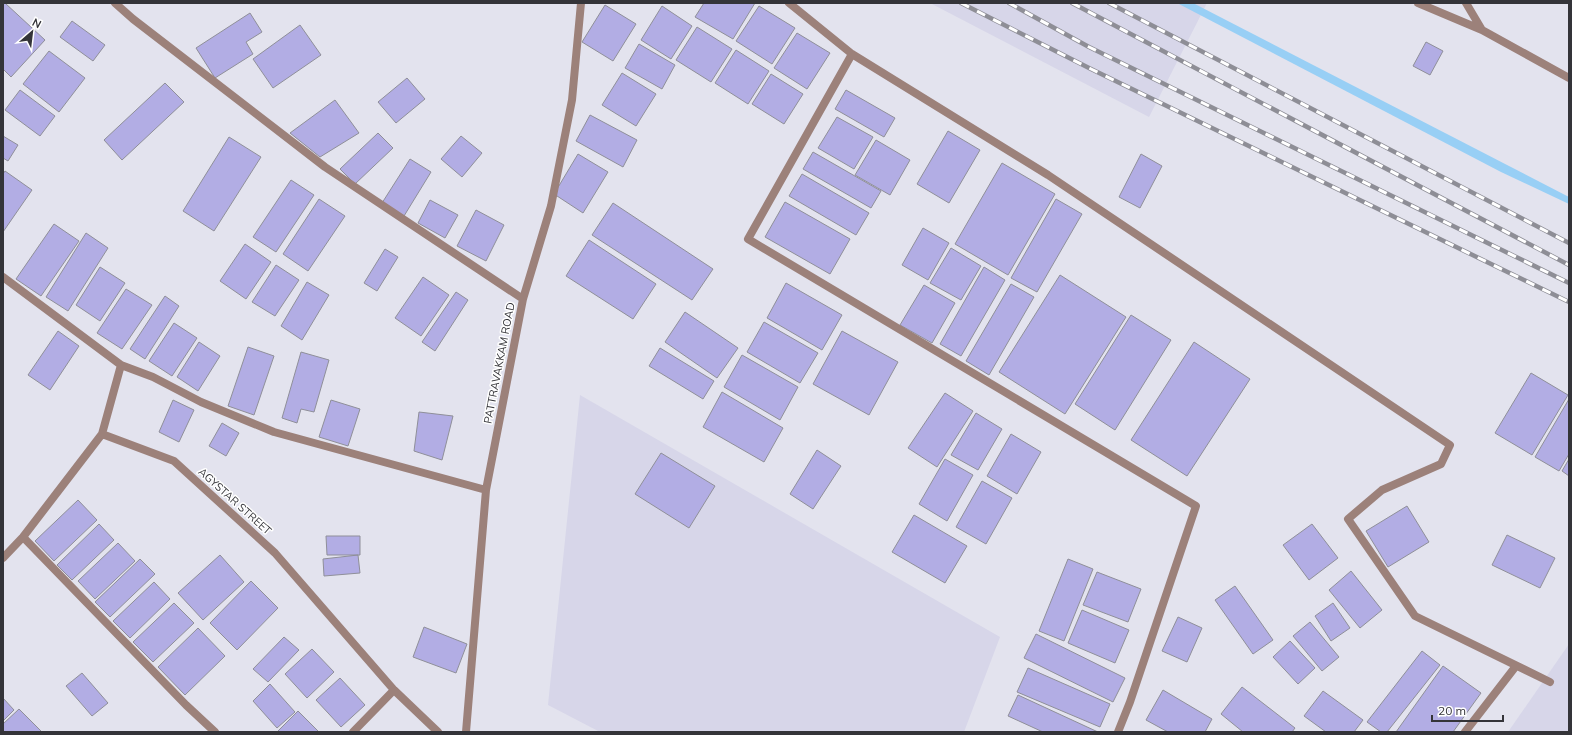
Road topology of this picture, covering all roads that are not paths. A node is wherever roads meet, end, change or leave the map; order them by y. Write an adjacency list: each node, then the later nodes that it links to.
1 (115, 3): 10 (street)
2 (582, 3): 10 (street, PATTRAVAKKAM ROAD)
3 (789, 3): 7 (street)
4 (1418, 3): 6 (street)
5 (1466, 3): 6 (street)
6 (1482, 30): 8 (street)
7 (852, 54): 16 (street); 23 (street)
8 (1569, 78)
9 (3, 276): 11 (street)
10 (523, 299): 13 (street, PATTRAVAKKAM ROAD)
11 (121, 365): 12 (street); 13 (street)
12 (102, 434): 14 (street); 18 (street, AGYSTAR STREET)
13 (486, 490): 22 (street, PATTRAVAKKAM ROAD)
14 (23, 537): 15 (street); 19 (street)
15 (3, 558)
16 (1516, 666): 17 (street); 24 (street)
17 (1550, 682)
18 (394, 690): 20 (street); 21 (street, AGYSTAR STREET)
19 (215, 732)
20 (353, 732)
21 (438, 732)
22 (466, 732)
23 (1118, 732)
24 (1465, 732)

